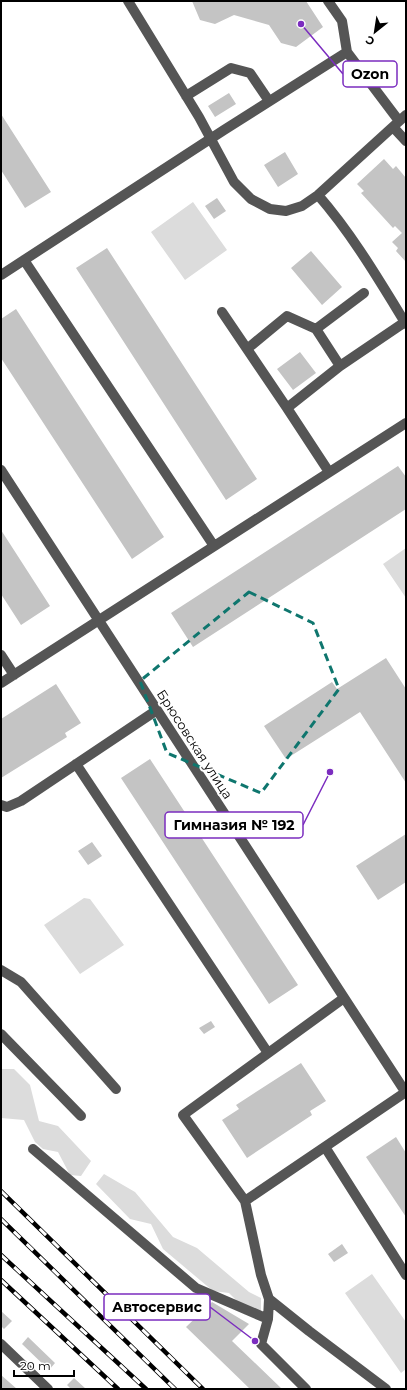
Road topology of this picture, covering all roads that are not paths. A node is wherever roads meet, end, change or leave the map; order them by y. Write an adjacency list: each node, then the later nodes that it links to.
1 (128, 1): 4 (street)
2 (328, 1): 3 (street)
3 (347, 52): 5 (street); 6 (street)
4 (186, 96): 5 (street); 7 (street)
5 (269, 102): 7 (street)
6 (399, 121): 8 (street); 9 (street)
7 (211, 139): 9 (street); 10 (street)
8 (406, 141)
9 (318, 195): 14 (street)
10 (24, 260): 11 (street); 22 (street)
11 (1, 274)
12 (364, 293): 15 (street)
13 (222, 312): 16 (street)
14 (405, 323): 17 (street)
15 (316, 329): 16 (street); 17 (street)
16 (247, 349): 18 (street)
17 (340, 366): 18 (street)
18 (287, 408): 21 (street)
19 (406, 423): 21 (street)
20 (1, 470): 23 (street, Брюсовская улица)
21 (329, 472): 22 (street)
22 (214, 546): 23 (street)
23 (99, 620): 25 (street); 27 (street, Брюсовская улица)
24 (1, 656): 25 (street)
25 (14, 675): 26 (street)
26 (1, 683)
27 (157, 710): 28 (street); 31 (street, Брюсовская улица)
28 (76, 764): 29 (street); 33 (street)
29 (3, 807)
30 (1, 970): 34 (street)
31 (344, 998): 33 (street); 35 (street, Брюсовская улица)
32 (1, 1034): 36 (street)
33 (268, 1053): 39 (street)
34 (116, 1089)
35 (406, 1093): 37 (street)
36 (81, 1116)
37 (325, 1147): 39 (street); 40 (street)
38 (32, 1149): 42 (street)
39 (245, 1201): 41 (street)
40 (406, 1275)
41 (269, 1299): 42 (street); 46 (street)
42 (268, 1319): 45 (street)
43 (1, 1344): 44 (street)
44 (48, 1389)
45 (306, 1389)
46 (386, 1389)

